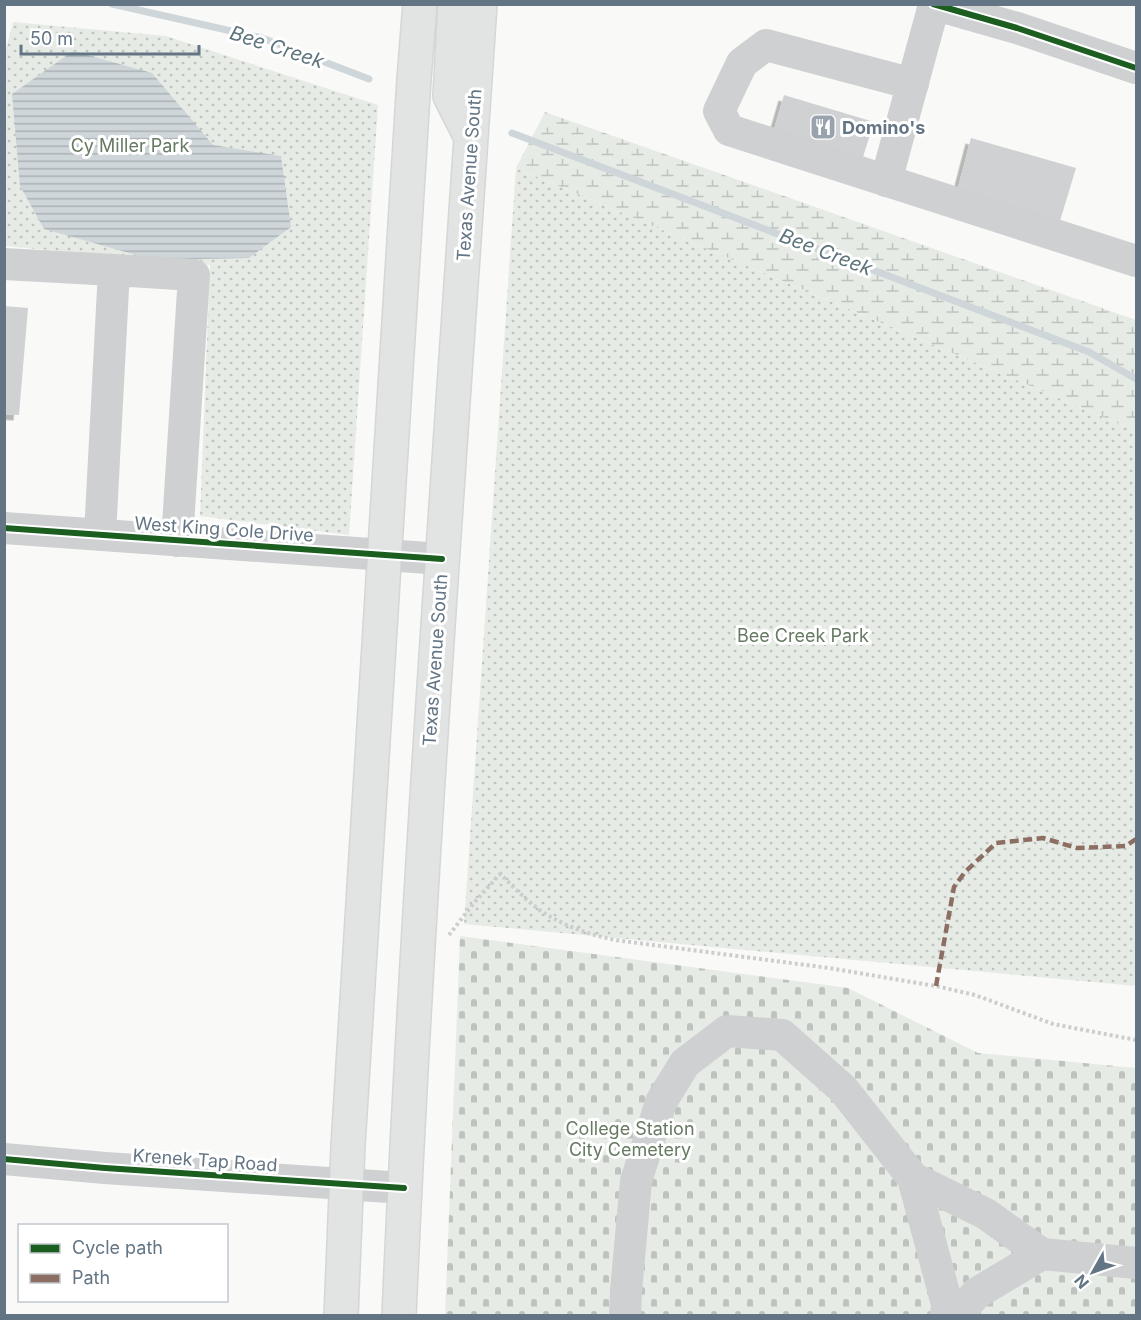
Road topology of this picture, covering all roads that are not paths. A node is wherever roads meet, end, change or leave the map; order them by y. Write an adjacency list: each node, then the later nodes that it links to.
1 (420, 4): 15 (main road)
2 (455, 4): 7 (main road)
3 (480, 4): 7 (main road, Texas Avenue South)
4 (934, 5): 5 (street); 6 (street)
5 (1137, 68)
6 (913, 84): 8 (street); 8 (street)
7 (471, 137): 16 (main road, Texas Avenue South)
8 (886, 181): 9 (street)
9 (1137, 261)
10 (4, 264): 11 (street)
11 (114, 270): 13 (street); 14 (street)
12 (4, 528): 13 (street, West King Cole Drive)
13 (100, 535): 14 (street, West King Cole Drive)
14 (177, 541): 15 (street, West King Cole Drive)
15 (384, 555): 16 (street, West King Cole Drive); 19 (main road)
16 (442, 559): 20 (main road, Texas Avenue South)
17 (4, 1159): 19 (street, Krenek Tap Road)
18 (913, 1178): 21 (street); 25 (street); 26 (street)
19 (346, 1184): 20 (street, Krenek Tap Road); 23 (main road)
20 (404, 1188): 24 (main road, Texas Avenue South)
21 (1042, 1254): 22 (street); 27 (street)
22 (1137, 1263)
23 (340, 1316)
24 (399, 1316)
25 (625, 1316)
26 (946, 1316)
27 (956, 1316)

